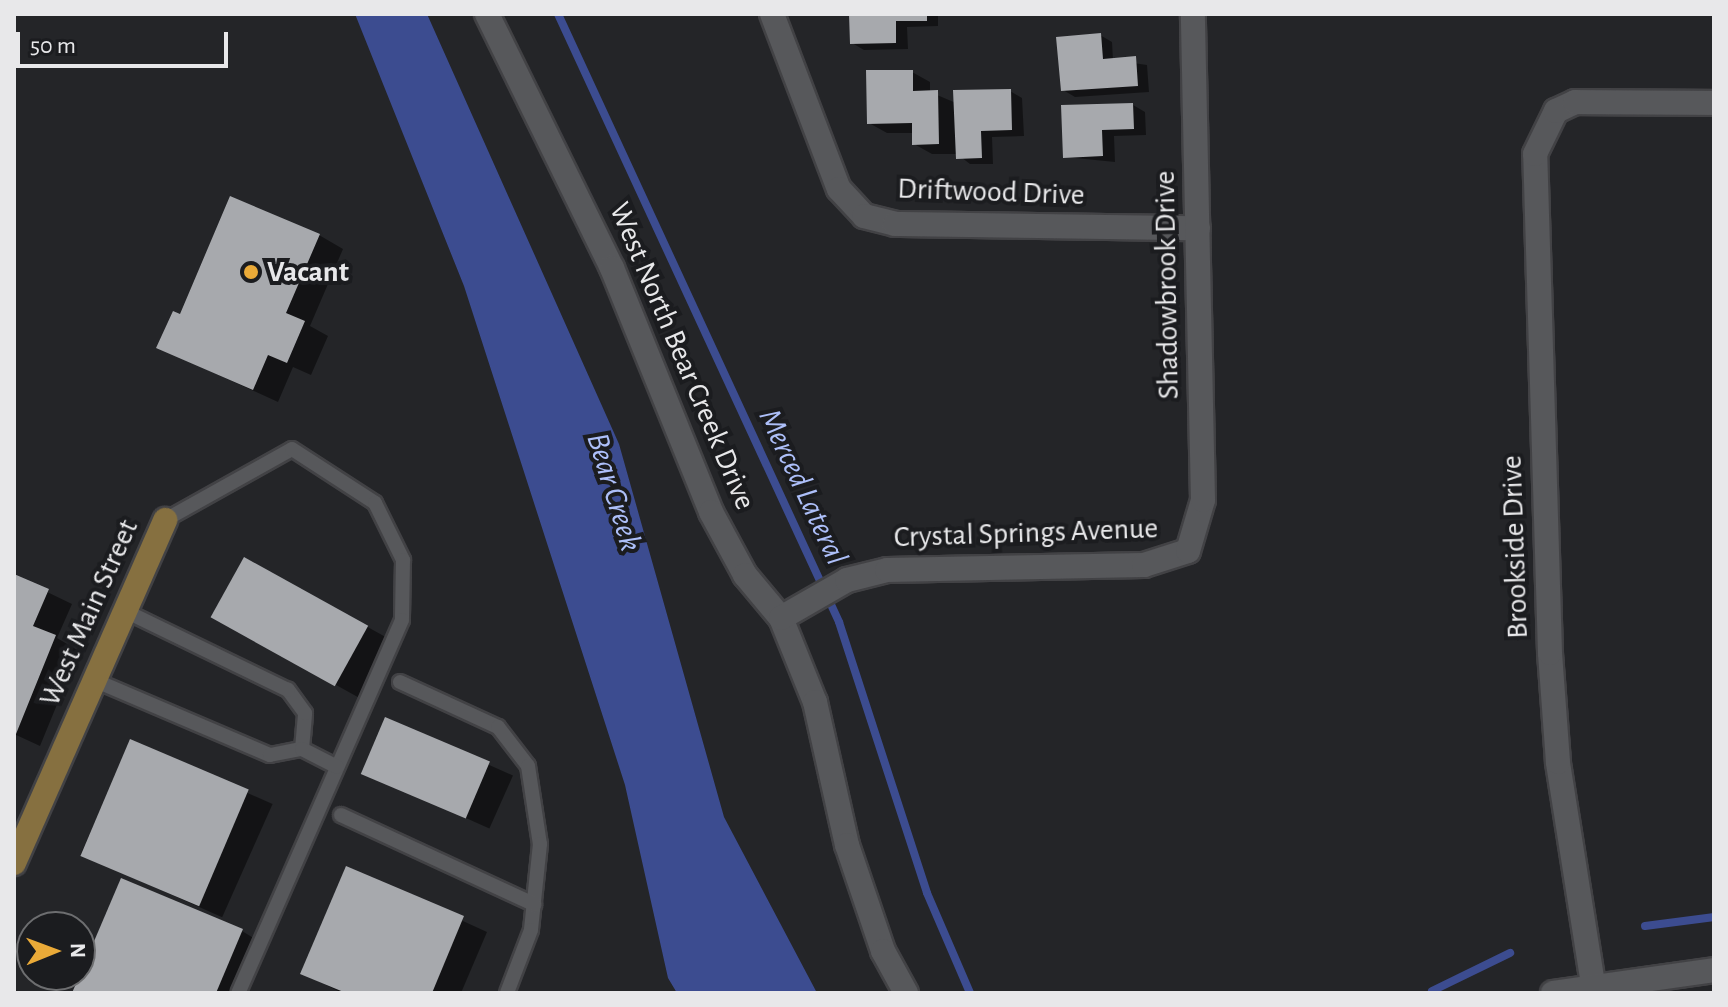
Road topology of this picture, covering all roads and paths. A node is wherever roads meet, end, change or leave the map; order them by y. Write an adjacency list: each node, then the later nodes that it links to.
1 (487, 14): 9 (street, West North Bear Creek Drive)
2 (772, 14): 5 (street, Driftwood Drive)
3 (1193, 14): 5 (street, Shadowbrook Drive)
4 (1714, 103): 18 (street, Brookside Drive)
5 (1198, 228): 7 (street, Shadowbrook Drive)
6 (165, 520): 8 (street, West Main Street); 13 (lane)
7 (1188, 551): 9 (street, Crystal Springs Avenue)
8 (125, 611): 10 (street, West Main Street); 12 (lane)
9 (781, 618): 21 (street, West North Bear Creek Drive)
10 (94, 680): 12 (lane); 15 (street, West Main Street)
11 (400, 682): 16 (lane)
12 (302, 749): 13 (lane)
13 (337, 767): 19 (lane)
14 (341, 815): 16 (lane)
15 (14, 863)
16 (534, 904): 20 (lane)
17 (1714, 970): 18 (street)
18 (1593, 984): 22 (street)
19 (238, 993)
20 (507, 993)
21 (906, 993)
22 (1553, 993)

